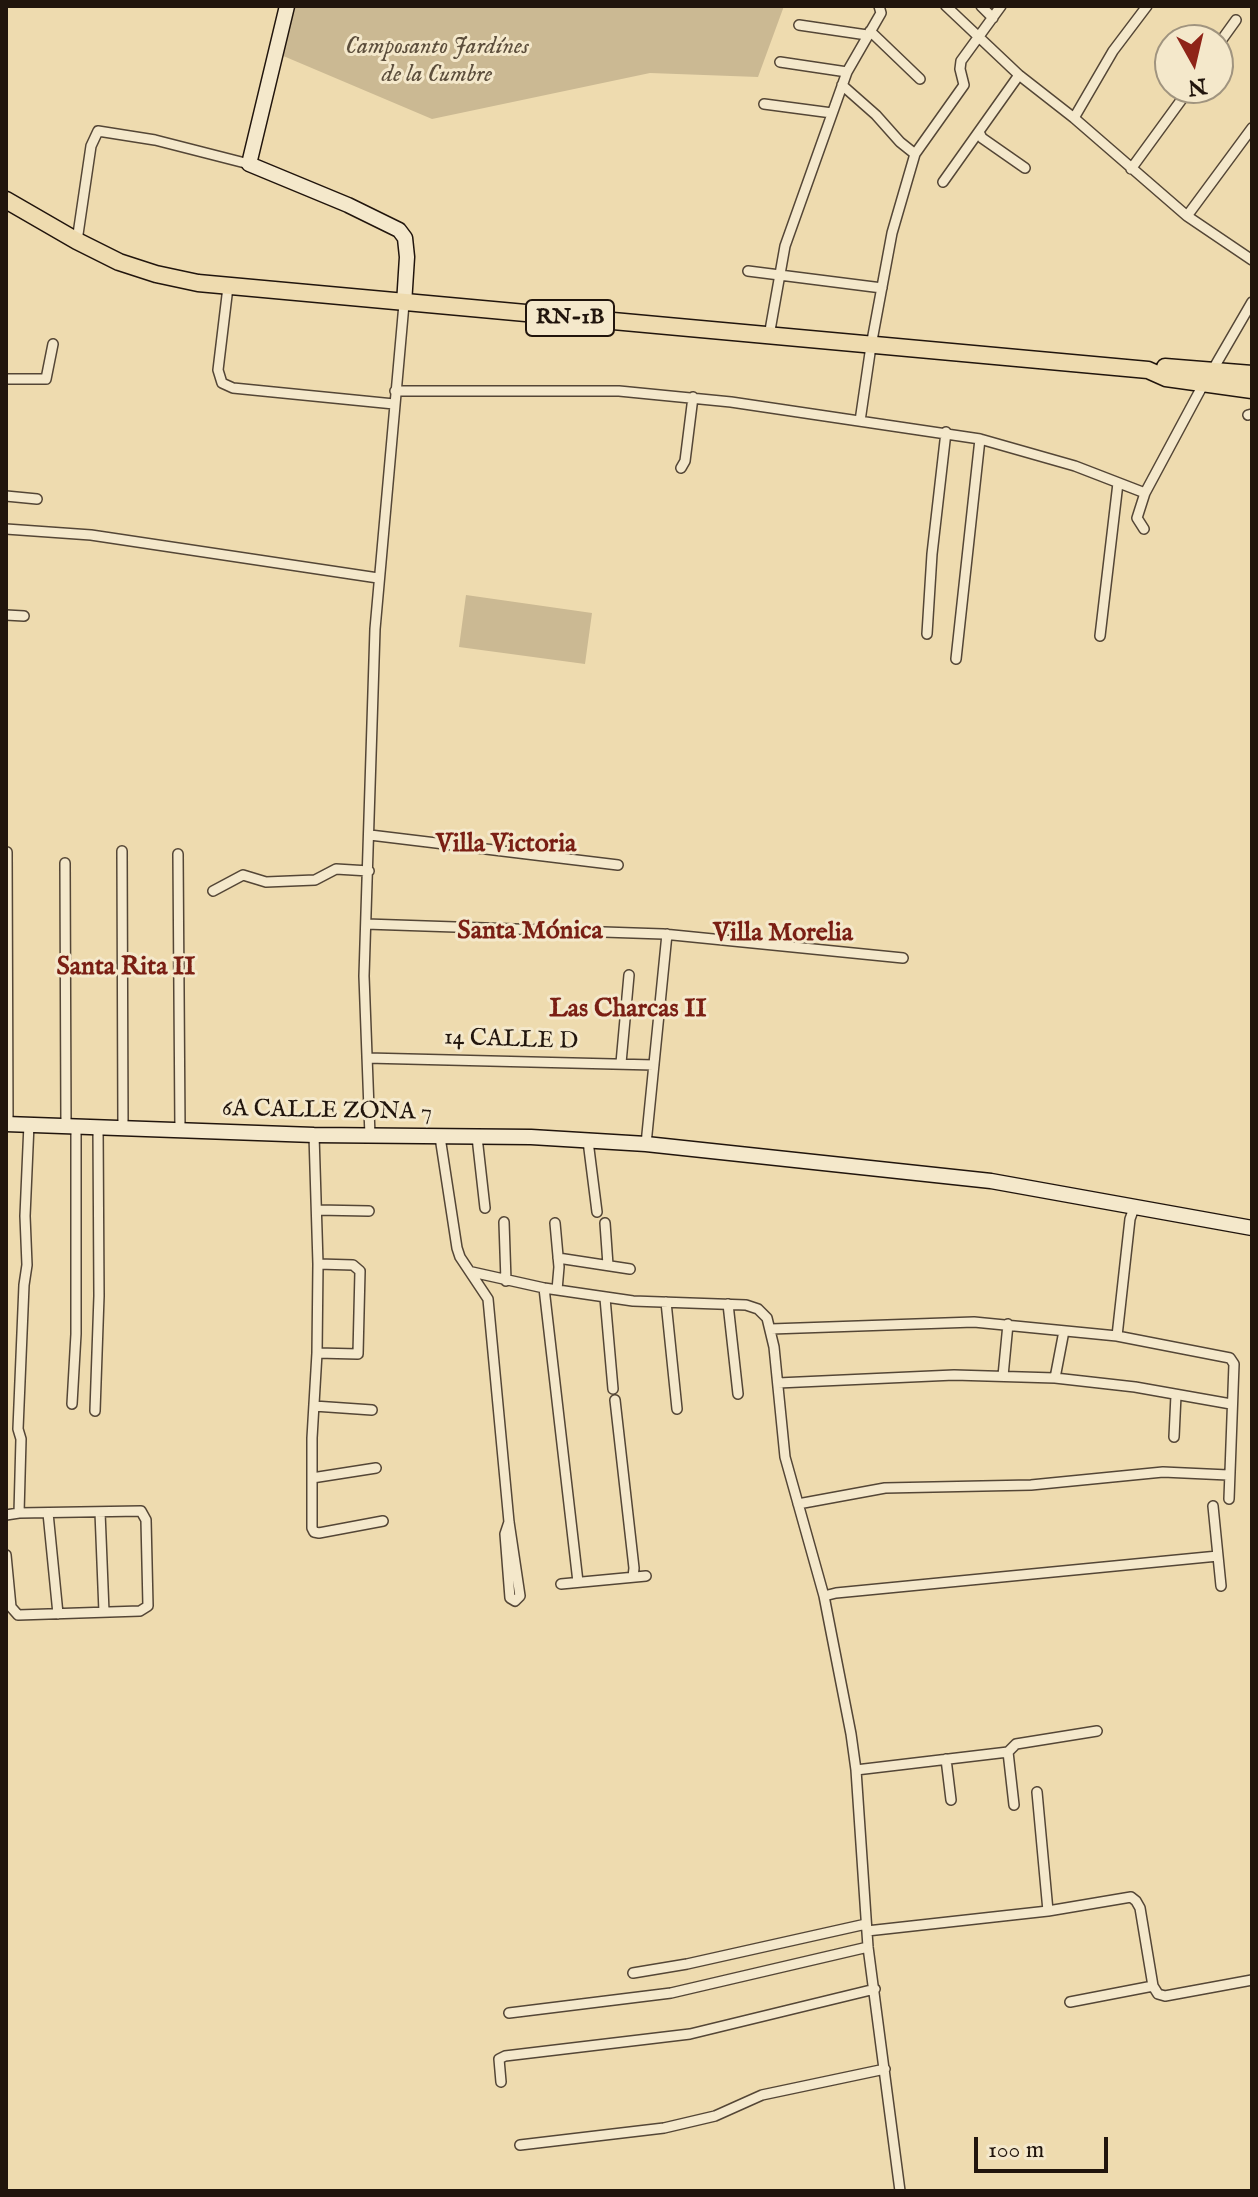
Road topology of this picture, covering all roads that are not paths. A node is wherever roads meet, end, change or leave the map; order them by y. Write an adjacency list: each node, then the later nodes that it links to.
1 (287, 6): 25 (street)
2 (879, 6): 11 (street)
3 (946, 6): 12 (street)
4 (981, 6): 7 (street)
5 (1001, 6): 7 (street)
6 (1147, 6): 21 (street)
7 (993, 18): 12 (street)
8 (1236, 20): 9 (street)
9 (1233, 24)
10 (799, 25): 11 (street)
11 (868, 33): 14 (street); 16 (street)
12 (978, 39): 15 (street); 24 (street)
13 (780, 62): 14 (street)
14 (847, 72): 17 (street)
15 (1019, 75): 21 (street); 23 (street)
16 (920, 79)
17 (842, 85): 20 (street); 24 (street)
18 (764, 104): 20 (street)
19 (1178, 104): 27 (street)
20 (832, 113): 34 (street)
21 (1074, 118): 27 (street)
22 (1252, 128): 30 (street)
23 (979, 132): 26 (street); 28 (street)
24 (915, 154): 36 (street)
25 (249, 164): 31 (street); 38 (street)
26 (1025, 168)
27 (1131, 169): 30 (street)
28 (943, 182)
29 (6, 200): 31 (highway, RN-1B)
30 (1187, 216): 32 (street)
31 (77, 241): 35 (highway, RN-1B)
32 (1252, 260)
33 (748, 271): 34 (street)
34 (778, 274): 36 (street); 39 (street)
35 (228, 287): 38 (highway, RN-1B); 48 (street)
36 (882, 288): 41 (street)
37 (1252, 302): 43 (street)
38 (404, 304): 39 (highway, RN-1B); 46 (street)
39 (769, 336): 41 (highway, RN-1B)
40 (53, 344): 44 (street)
41 (871, 346): 43 (highway, RN-1B); 49 (street)
42 (1252, 374): 43 (highway, RN-1B)
43 (1208, 376): 45 (highway, RN-1B); 54 (street)
44 (6, 379)
45 (1252, 390)
46 (395, 391): 47 (street); 48 (street)
47 (693, 397): 49 (street); 52 (street)
48 (394, 404): 59 (street)
49 (860, 421): 50 (street)
50 (946, 432): 51 (street); 62 (street)
51 (980, 439): 53 (street); 64 (street)
52 (681, 468)
53 (1118, 483): 54 (street); 63 (street)
54 (1145, 493): 58 (street)
55 (6, 496): 56 (street)
56 (37, 499)
57 (6, 529): 59 (street)
58 (1144, 529)
59 (378, 578): 65 (street)
60 (6, 615): 61 (street)
61 (24, 616)
62 (927, 634)
63 (1100, 636)
64 (956, 659)
65 (370, 835): 70 (street); 71 (street)
66 (122, 851): 84 (street)
67 (7, 852): 80 (street)
68 (178, 854): 85 (street)
69 (65, 863): 82 (street)
70 (618, 865)
71 (369, 871): 72 (street); 73 (street)
72 (213, 891)
73 (366, 924): 74 (street); 77 (street)
74 (667, 934): 75 (street); 79 (street)
75 (903, 958)
76 (629, 975): 78 (street)
77 (367, 1058): 78 (street, 14 CALLE D); 87 (street)
78 (621, 1063): 79 (street, 14 CALLE D)
79 (654, 1065): 91 (street)
80 (7, 1124): 81 (street, 6A CALLE ZONA 7)
81 (29, 1124): 82 (street, 6A CALLE ZONA 7); 129 (street)
82 (71, 1126): 83 (street, 6A CALLE ZONA 7); 122 (street)
83 (98, 1127): 84 (street, 6A CALLE ZONA 7); 127 (street)
84 (123, 1128): 85 (street, 6A CALLE ZONA 7)
85 (180, 1130): 86 (street, 6A CALLE ZONA 7)
86 (314, 1135): 87 (street, 6A CALLE ZONA 7); 94 (street)
87 (370, 1136): 88 (street, 6A CALLE ZONA 7)
88 (440, 1137): 89 (street, 6A CALLE ZONA 7); 105 (street)
89 (477, 1137): 90 (street, 6A CALLE ZONA 7); 92 (street)
90 (588, 1141): 91 (street, 6A CALLE ZONA 7); 96 (street)
91 (646, 1144): 93 (street, 6A CALLE ZONA 7)
92 (485, 1208)
93 (1134, 1208): 100 (street, 6A CALLE ZONA 7); 115 (street)
94 (317, 1210): 95 (street); 102 (street)
95 (369, 1211)
96 (597, 1212)
97 (504, 1222): 106 (street)
98 (555, 1223): 101 (street)
99 (605, 1223): 103 (street)
100 (1252, 1228)
101 (558, 1258): 103 (street); 108 (street)
102 (318, 1264): 116 (street); 116 (street)
103 (608, 1265): 104 (street)
104 (630, 1269)
105 (472, 1272): 106 (street); 144 (street)
106 (506, 1281): 107 (street)
107 (544, 1288): 108 (street); 149 (street)
108 (557, 1290): 109 (street)
109 (605, 1298): 110 (street); 148 (street)
110 (666, 1302): 111 (street); 125 (street)
111 (728, 1304): 113 (street); 120 (street)
112 (1008, 1324): 113 (street); 114 (street); 117 (street)
113 (771, 1329): 119 (street)
114 (1064, 1331): 115 (street); 118 (street)
115 (1117, 1336): 123 (street)
116 (317, 1353): 124 (street)
117 (1003, 1376): 118 (street); 119 (street)
118 (1055, 1378): 121 (street)
119 (778, 1383): 137 (street)
120 (738, 1394)
121 (1176, 1395): 123 (street); 130 (street)
122 (72, 1404)
123 (1231, 1404): 134 (street)
124 (314, 1406): 126 (street); 135 (street)
125 (677, 1409)
126 (372, 1410)
127 (95, 1411)
128 (8, 1425): 129 (street)
129 (18, 1429): 133 (street)
130 (1174, 1437)
131 (376, 1468): 135 (street)
132 (6, 1470): 133 (street)
133 (20, 1471): 140 (street)
134 (1228, 1475): 136 (street); 137 (street)
135 (312, 1478): 143 (street)
136 (1229, 1499)
137 (798, 1504): 152 (street)
138 (1213, 1506): 146 (street)
139 (100, 1512): 141 (street); 153 (street); 153 (street)
140 (19, 1513): 141 (street); 142 (street)
141 (48, 1513): 154 (street)
142 (6, 1515)
143 (383, 1521)
144 (509, 1522): 144 (street)
145 (6, 1555): 154 (street)
146 (1218, 1556): 151 (street); 152 (street)
147 (646, 1576): 148 (street)
148 (633, 1577): 149 (street)
149 (578, 1582): 150 (street)
150 (561, 1584)
151 (1221, 1586)
152 (824, 1596): 158 (street)
153 (104, 1612): 154 (street)
154 (58, 1614)
155 (1097, 1731): 156 (street)
156 (1008, 1752): 157 (street); 161 (street)
157 (946, 1759): 158 (street); 160 (street)
158 (856, 1770): 163 (street)
159 (1037, 1792): 162 (street)
160 (951, 1800)
161 (1014, 1805)
162 (1048, 1911): 163 (street); 167 (street)
163 (867, 1927): 164 (street); 165 (street)
164 (868, 1947): 168 (street); 170 (street)
165 (633, 1973)
166 (1252, 1980): 167 (street)
167 (1153, 1986): 169 (street)
168 (875, 1989): 171 (street); 172 (street)
169 (1070, 2002)
170 (509, 2013)
171 (885, 2069): 173 (street); 174 (street)
172 (501, 2082)
173 (520, 2145)
174 (900, 2191)

